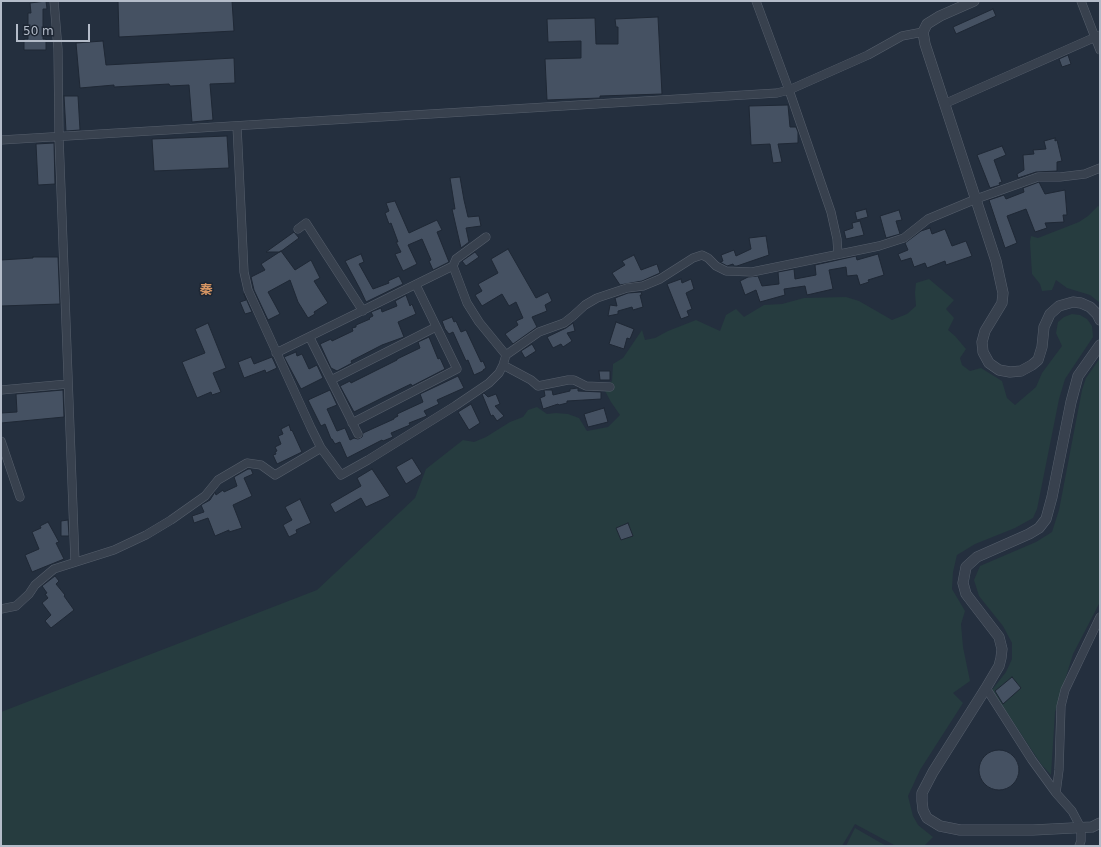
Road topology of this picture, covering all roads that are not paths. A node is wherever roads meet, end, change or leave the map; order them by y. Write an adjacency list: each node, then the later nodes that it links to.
1 (54, 1): 11 (street)
2 (756, 1): 8 (street)
3 (974, 1): 5 (street)
4 (1081, 1): 6 (street)
5 (923, 32): 8 (street); 9 (street)
6 (1097, 36): 7 (street); 9 (street)
7 (1100, 50)
8 (789, 90): 10 (street); 17 (street)
9 (944, 104): 14 (street)
10 (237, 126): 11 (street); 25 (street)
11 (59, 137): 12 (street); 29 (street)
12 (1, 140)
13 (1100, 168): 14 (street)
14 (976, 199): 17 (street); 21 (street)
15 (298, 229): 20 (street)
16 (486, 237): 18 (street)
17 (838, 254): 26 (street)
18 (453, 266): 19 (street); 26 (street)
19 (416, 285): 20 (street); 22 (street)
20 (363, 311): 23 (street)
21 (1100, 320)
22 (436, 327): 28 (street); 32 (street)
23 (310, 338): 25 (street); 28 (street)
24 (1100, 345): 41 (street)
25 (276, 353): 35 (street)
26 (506, 355): 27 (street)
27 (503, 365): 30 (street); 35 (street)
28 (331, 380): 32 (street)
29 (68, 384): 31 (street); 38 (street)
30 (610, 387)
31 (1, 390)
32 (352, 423): 33 (street)
33 (358, 434)
34 (1, 441): 36 (street)
35 (321, 448): 38 (street)
36 (5, 462): 37 (street)
37 (20, 497)
38 (75, 562): 39 (street)
39 (1, 609)
40 (1100, 617): 42 (street)
41 (986, 688): 42 (street); 44 (street)
42 (1056, 793): 44 (street)
43 (1100, 823): 44 (street)
44 (1081, 828): 45 (street)
45 (1079, 846)

